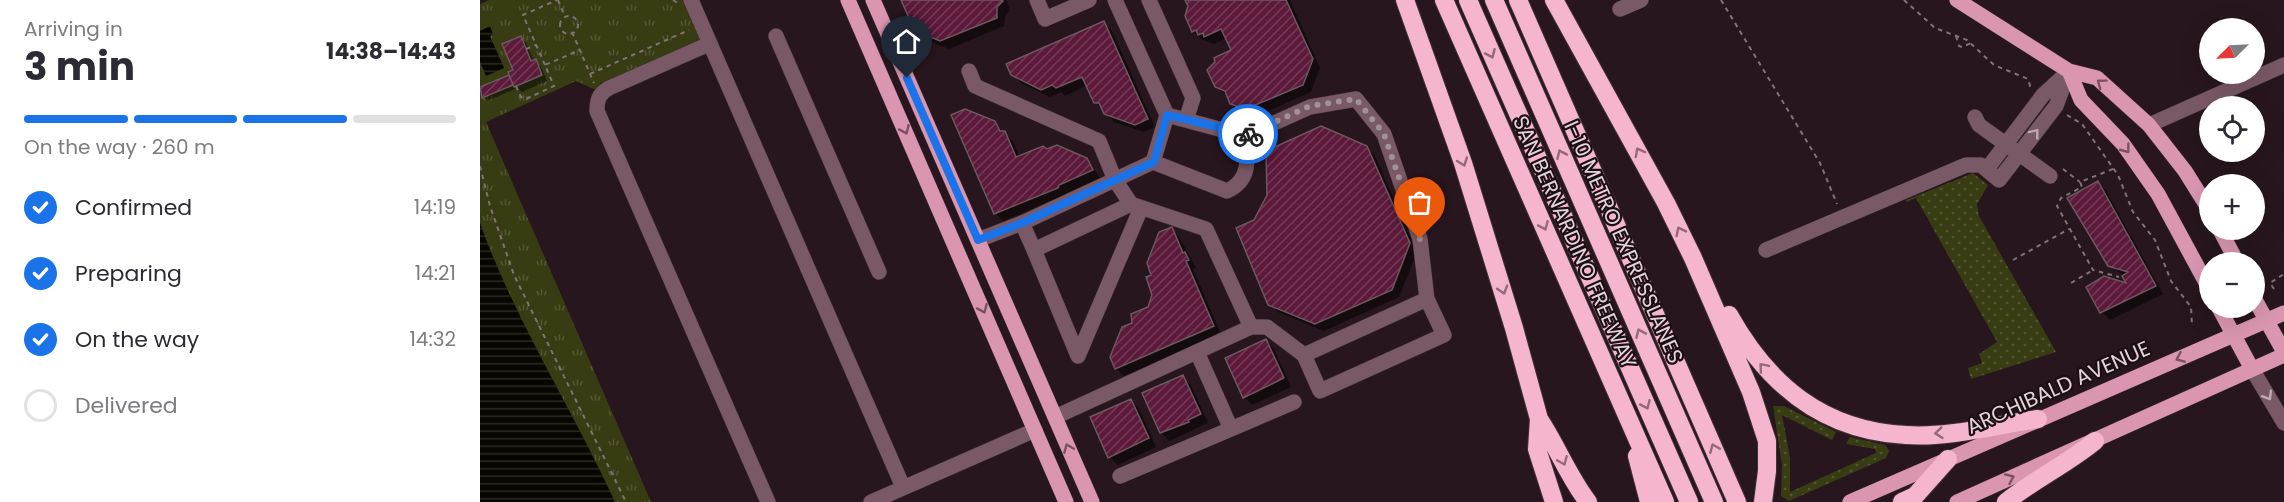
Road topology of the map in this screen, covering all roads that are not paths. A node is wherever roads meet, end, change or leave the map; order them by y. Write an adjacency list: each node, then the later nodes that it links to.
1 (848, 0): 59 (main road, one-way to 59)
2 (873, 0): 36 (main road)
3 (1037, 0): 4 (street)
4 (1089, 0)
5 (1115, 0): 22 (street)
6 (1149, 0): 24 (street)
7 (1405, 0): 54 (highway, one-way to 54)
8 (1444, 0): 55 (highway, SAN BERNARDINO FREEWAY, one-way to 55)
9 (1468, 0): 72 (highway, one-way to 72)
10 (1494, 0): 73 (highway, I-10 METRO EXPRESSLANES, one-way to 10)
11 (1518, 0): 74 (highway, one-way to 11)
12 (1554, 0): 39 (highway, one-way to 12)
13 (1641, 0): 16 (street)
14 (1957, 0): 21 (main road)
15 (687, 6): 18 (street)
16 (1620, 9)
17 (776, 36): 41 (street)
18 (709, 44): 63 (street); 64 (street)
19 (2284, 65): 25 (street)
20 (969, 71): 32 (street)
21 (2069, 71): 25 (main road, one-way to 21); 27 (street); 28 (street, one-way to 21); 40 (main road, one-way to 40)
22 (1167, 115): 24 (street); 29 (street)
23 (1975, 117): 27 (street)
24 (1186, 120): 26 (street)
25 (2149, 125): 33 (main road)
26 (1245, 136): 29 (street); 42 (street)
27 (2006, 144): 28 (street); 30 (street)
28 (2019, 154): 30 (street); 31 (street)
29 (1154, 162): 32 (street)
30 (1987, 169): 38 (street)
31 (2054, 171)
32 (1115, 180): 34 (street); 35 (street)
33 (2199, 194)
34 (1136, 206): 37 (street); 37 (street); 46 (street)
35 (1022, 223): 36 (street); 37 (street)
36 (978, 240): 53 (main road)
37 (1034, 250)
38 (1766, 250)
39 (1693, 258): 56 (highway, one-way to 39); 75 (highway)
40 (2199, 270)
41 (879, 272)
42 (1427, 299): 49 (street); 49 (street)
43 (2284, 313): 45 (main road, ARCHIBALD AVENUE)
44 (2224, 318): 47 (main road)
45 (2266, 320): 47 (main road, ARCHIBALD AVENUE); 50 (main road)
46 (1251, 327): 48 (street); 49 (street)
47 (2233, 334): 51 (main road); 56 (main road, ARCHIBALD AVENUE, one-way to 56)
48 (1197, 352): 53 (street); 58 (street)
49 (1304, 354)
50 (2284, 354): 51 (main road)
51 (2252, 369): 57 (street, one-way to 57); 60 (main road)
52 (1293, 402): 58 (street)
53 (1055, 417): 67 (main road, one-way to 53)
54 (1539, 419): 68 (highway); 69 (highway, one-way to 69)
55 (1629, 419): 70 (highway); 71 (highway, SAN BERNARDINO FREEWAY)
56 (2038, 419): 61 (main road, ARCHIBALD AVENUE)
57 (2284, 423)
58 (1231, 429): 62 (street)
59 (1035, 430): 63 (street); 66 (main road)
60 (2095, 441): 78 (main road, one-way to 60); 79 (highway)
61 (1948, 459): 76 (main road, ARCHIBALD AVENUE); 77 (highway)
62 (1120, 476)
63 (903, 487): 65 (street)
64 (768, 502)
65 (871, 502)
66 (1066, 502)
67 (1092, 502)
68 (1554, 502)
69 (1588, 502)
70 (1649, 502)
71 (1665, 502)
72 (1689, 502)
73 (1714, 502)
74 (1737, 502)
75 (1763, 502)
76 (1850, 502)
77 (1902, 502)
78 (1957, 502)
79 (2006, 502)

